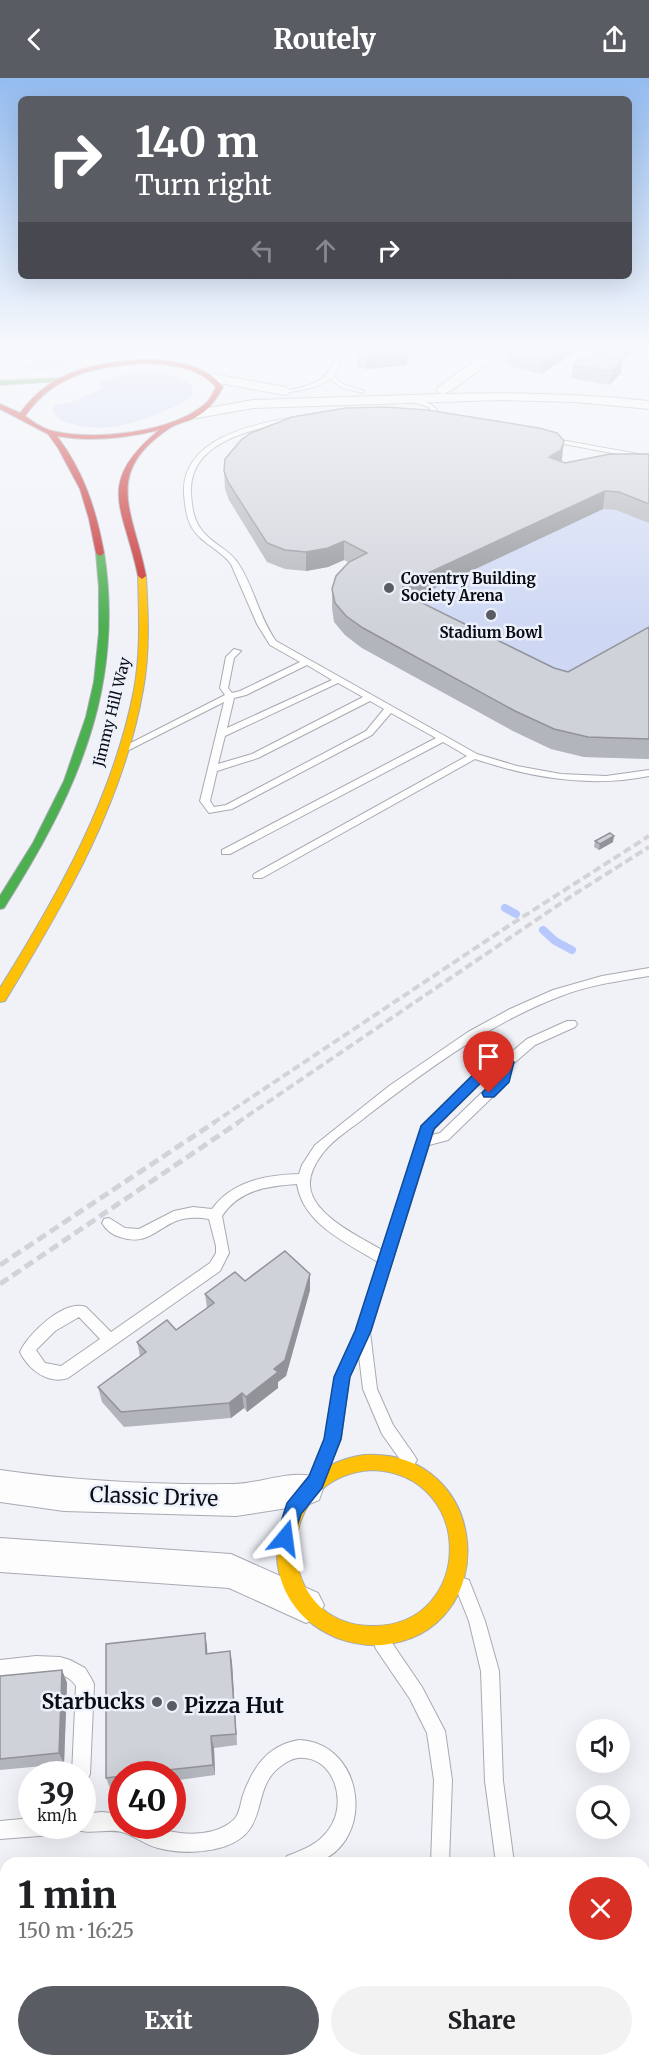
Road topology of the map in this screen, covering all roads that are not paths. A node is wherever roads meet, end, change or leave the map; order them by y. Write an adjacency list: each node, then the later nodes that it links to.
1 (58, 443): 20 (main road, Jimmy Hill Way)
2 (148, 443): 14 (main road, Jimmy Hill Way)
3 (219, 443): 7 (lane)
4 (565, 443): 5 (lane)
5 (649, 458)
6 (237, 651): 9 (lane)
7 (307, 662): 8 (lane); 9 (lane)
8 (338, 680): 10 (lane); 12 (lane)
9 (230, 696): 12 (lane); 14 (lane)
10 (369, 698): 11 (lane); 16 (lane)
11 (389, 709): 13 (lane); 16 (lane)
12 (221, 734): 16 (lane)
13 (442, 739): 15 (lane); 18 (lane)
14 (123, 749): 22 (main road, Jimmy Hill Way)
15 (474, 756): 17 (lane); 19 (lane)
16 (212, 769)
17 (649, 773)
18 (226, 852)
19 (258, 876)
20 (0, 905)
21 (649, 972): 26 (lane)
22 (0, 998)
23 (571, 1024): 24 (lane)
24 (507, 1062): 25 (lane); 25 (lane)
25 (425, 1141): 29 (lane)
26 (303, 1179): 27 (lane); 29 (lane)
27 (215, 1215): 28 (lane); 31 (lane)
28 (109, 1223)
29 (385, 1258): 30 (lane)
30 (363, 1331): 32 (lane); 34 (lane)
31 (110, 1341): 31 (lane)
32 (421, 1478): 34 (main road); 36 (main road)
33 (0, 1486): 34 (street, Classic Drive)
34 (312, 1486): 37 (main road)
35 (0, 1555): 37 (street)
36 (458, 1574): 38 (main road); 46 (lane)
37 (309, 1607): 38 (main road)
38 (376, 1635): 45 (lane)
39 (0, 1668): 40 (lane)
40 (82, 1761)
41 (18, 1829): 42 (lane)
42 (0, 1830)
43 (158, 1839): 44 (lane)
44 (305, 1857)
45 (440, 1857)
46 (504, 1857)

